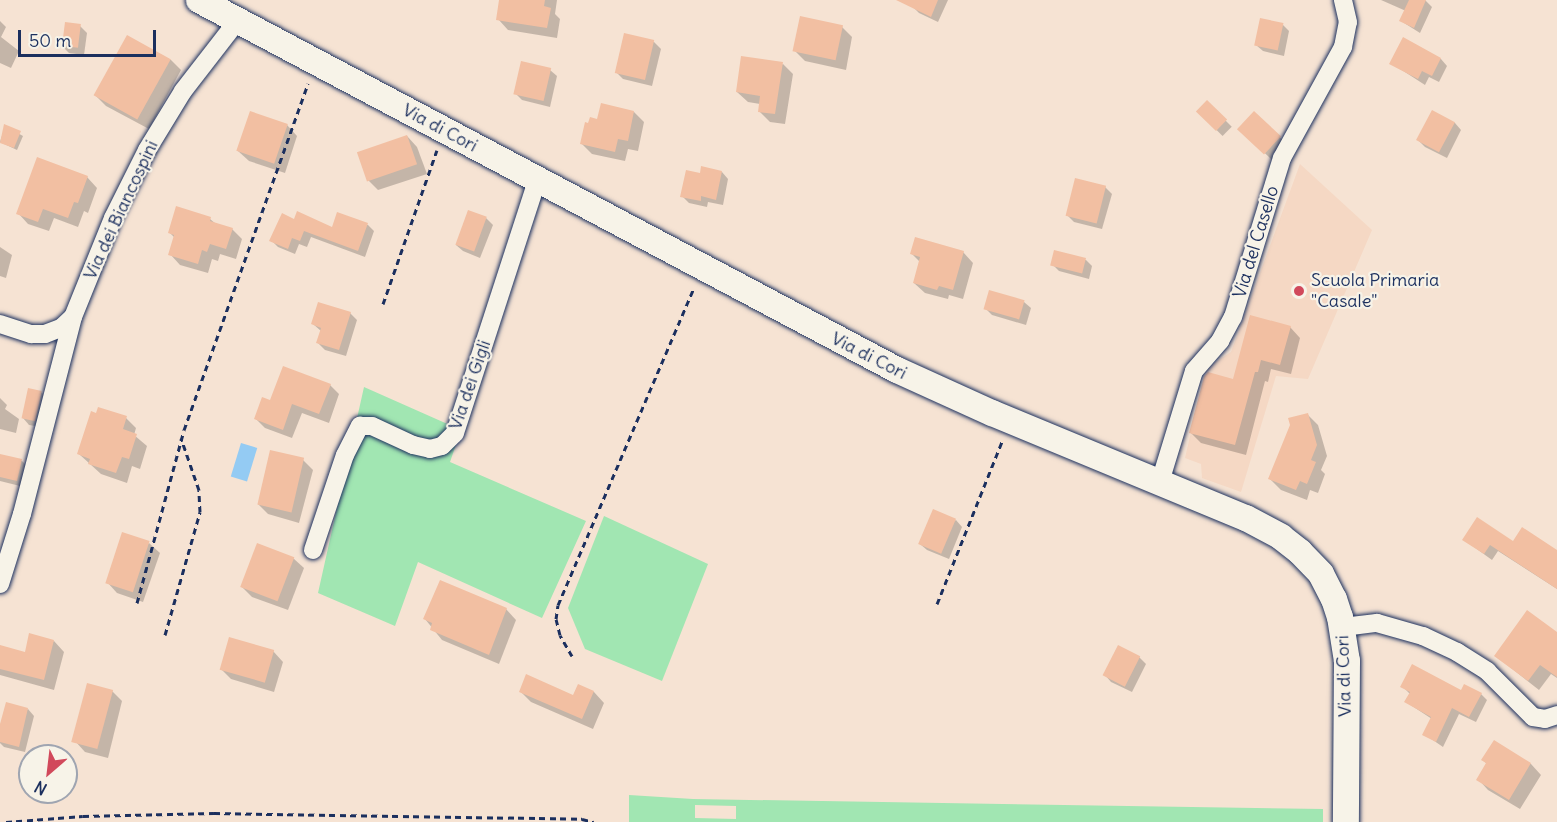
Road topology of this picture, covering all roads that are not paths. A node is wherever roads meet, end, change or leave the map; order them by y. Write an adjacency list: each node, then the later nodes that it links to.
1 (199, 0): 3 (main road, Via di Cori)
2 (1343, 0): 7 (street, Via del Casello)
3 (238, 20): 4 (main road, Via di Cori); 5 (street, Via dei Biancospini)
4 (537, 180): 7 (main road, Via di Cori); 8 (street, Via dei Gigli)
5 (73, 317): 6 (street); 9 (street, Via dei Biancospini)
6 (0, 324)
7 (1160, 482): 10 (main road, Via di Cori)
8 (314, 550)
9 (0, 584)
10 (1343, 627): 11 (street); 12 (main road, Via di Cori)
11 (1557, 715)
12 (1346, 822)

